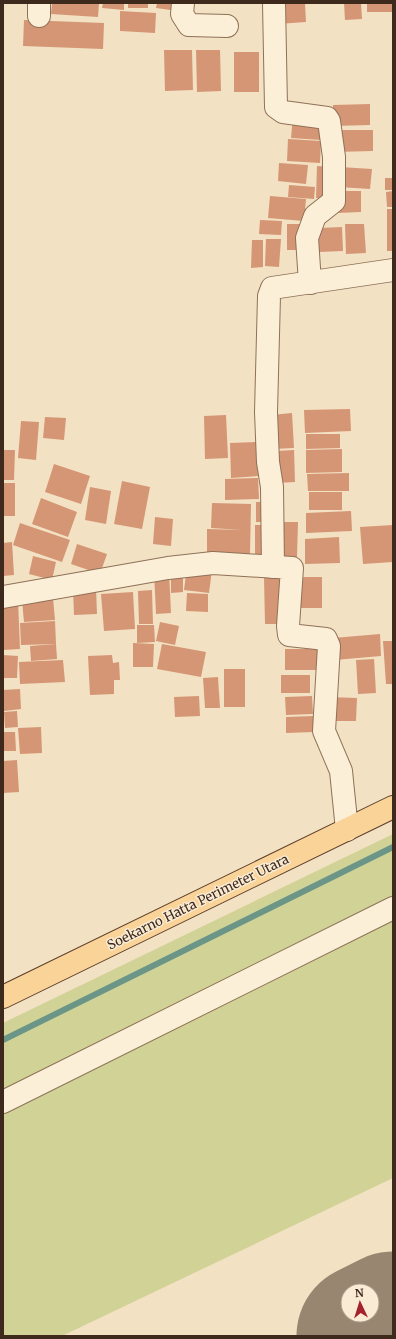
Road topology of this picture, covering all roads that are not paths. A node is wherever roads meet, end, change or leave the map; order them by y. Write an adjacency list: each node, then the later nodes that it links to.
1 (183, 3): 3 (street)
2 (274, 3): 5 (street)
3 (227, 26)
4 (393, 270): 5 (street)
5 (310, 283): 6 (street)
6 (273, 567): 7 (street); 9 (street)
7 (3, 597)
8 (393, 807): 9 (main road, Soekarno Hatta Perimeter Utara)
9 (347, 830): 11 (main road, Soekarno Hatta Perimeter Utara)
10 (393, 908): 12 (street)
11 (3, 997)
12 (3, 1102)

